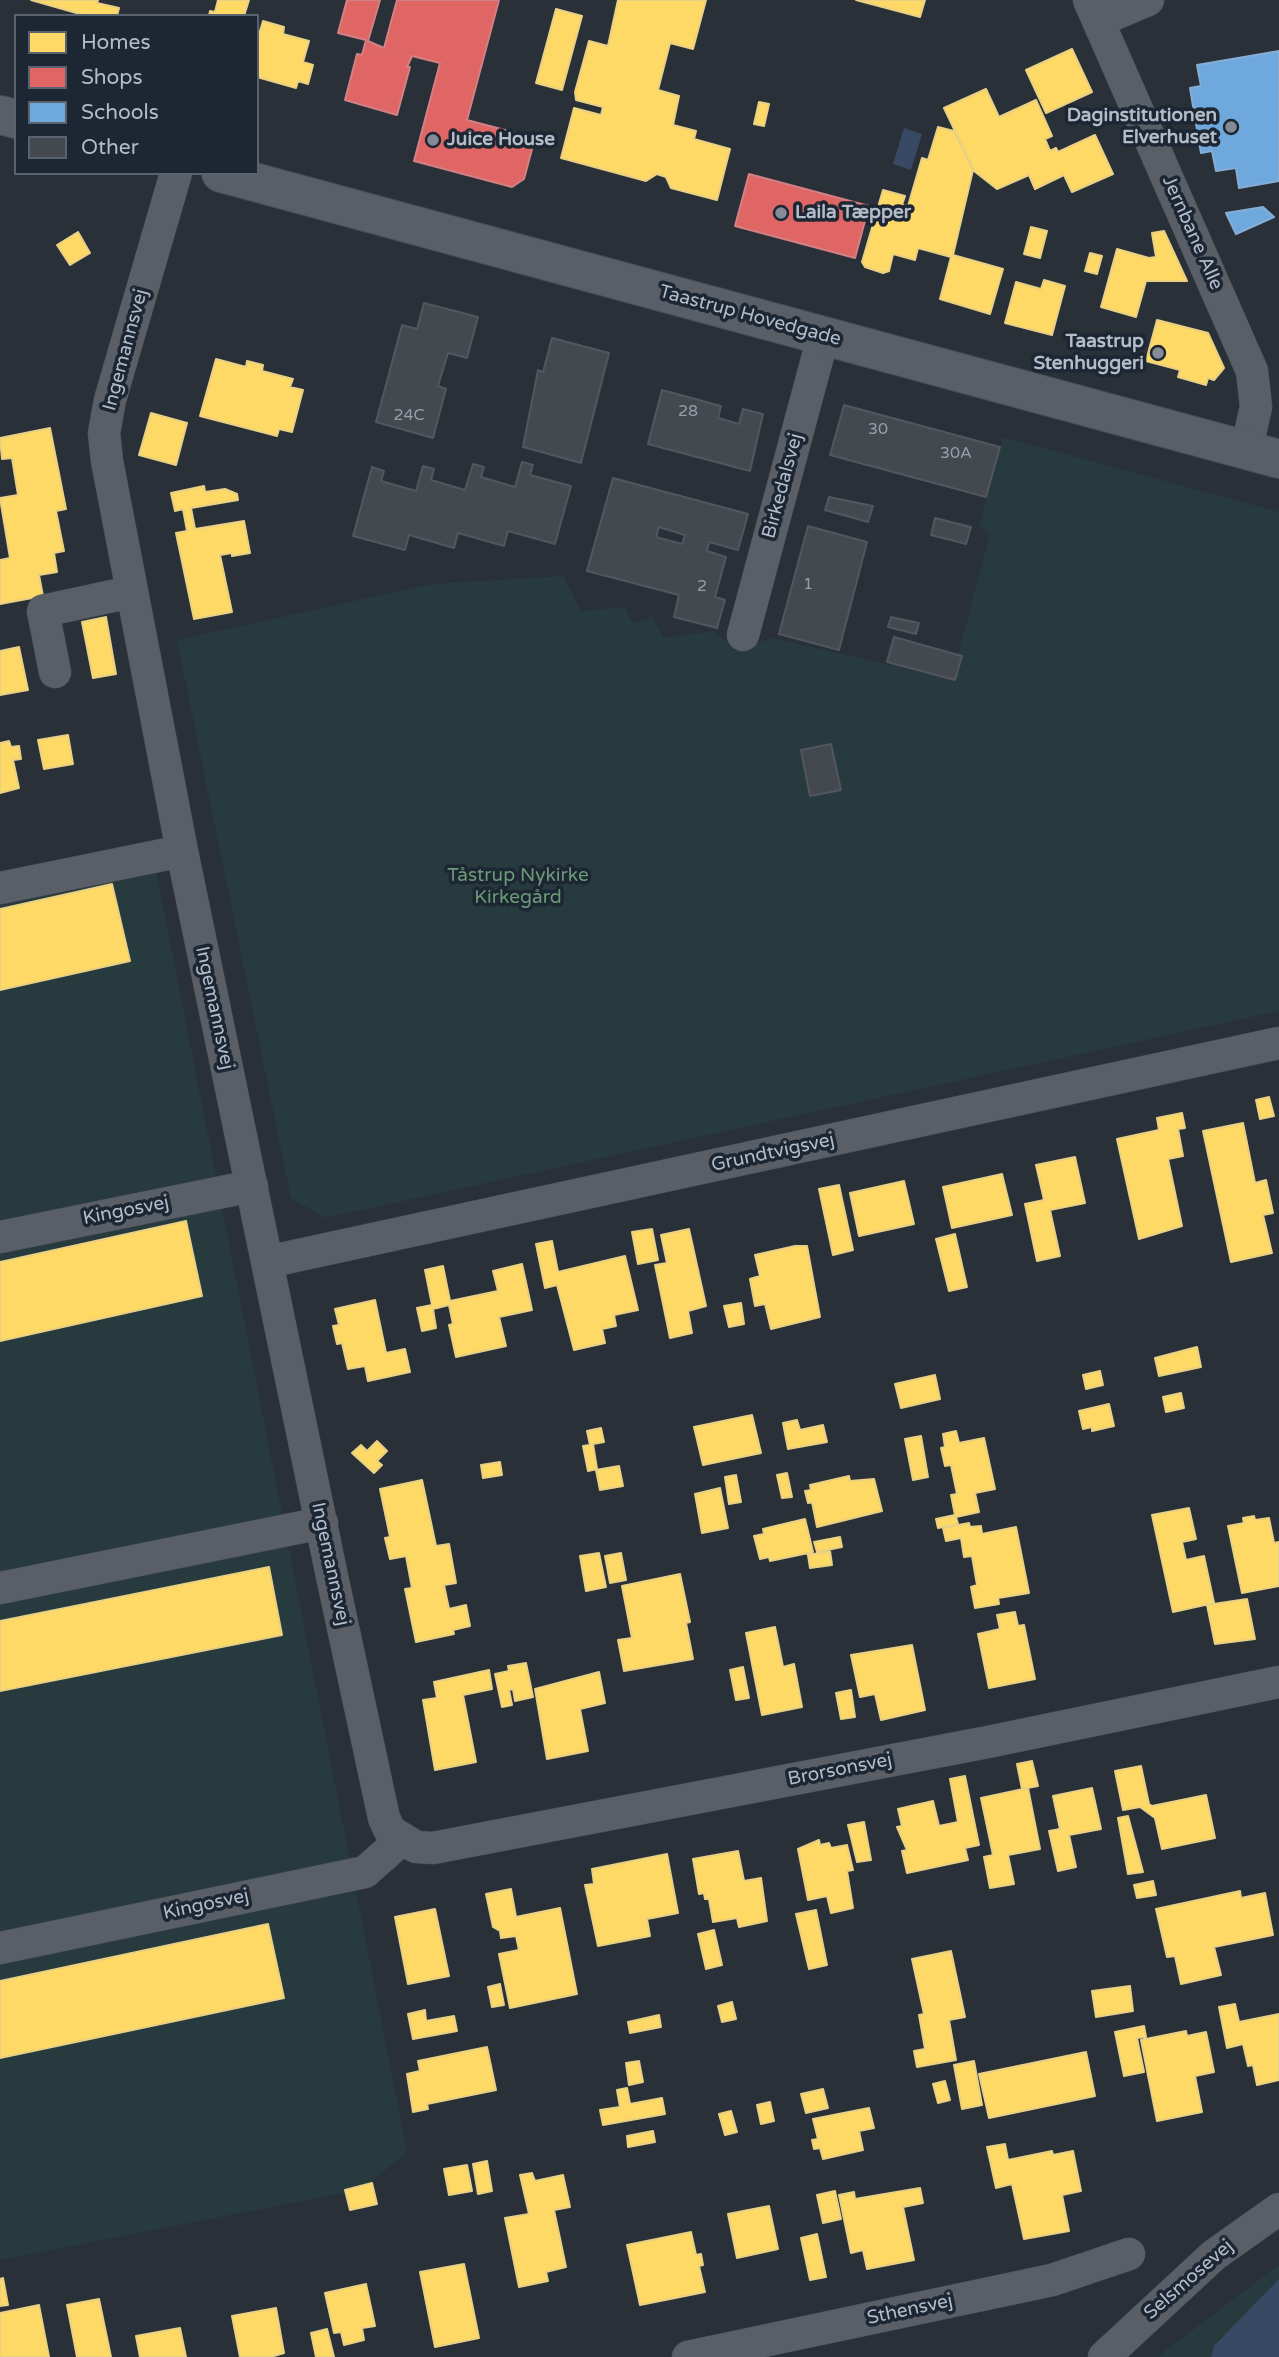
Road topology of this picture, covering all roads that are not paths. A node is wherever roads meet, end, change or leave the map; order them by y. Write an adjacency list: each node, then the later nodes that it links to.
1 (1148, 0): 2 (street, Jernbane Alle)
2 (1093, 10): 6 (street, Jernbane Alle)
3 (175, 175): 7 (street, Ingemannsvej)
4 (228, 175): 5 (street, Taastrup Hovedgade)
5 (823, 337): 6 (street, Taastrup Hovedgade); 8 (street, Birkedalsvej)
6 (1262, 455)
7 (131, 592): 9 (street); 10 (street, Ingemannsvej)
8 (743, 635)
9 (55, 672)
10 (182, 851): 11 (street); 13 (street, Ingemannsvej)
11 (0, 888)
12 (1279, 1043): 15 (street, Grundtvigsvej)
13 (252, 1186): 14 (street, Kingosvej); 15 (street, Ingemannsvej)
14 (0, 1237)
15 (267, 1262): 16 (street, Ingemannsvej)
16 (322, 1523): 17 (street); 19 (street, Ingemannsvej)
17 (0, 1588)
18 (1279, 1682): 19 (street, Brorsonsvej)
19 (401, 1840): 20 (street, Kingosvej)
20 (0, 1948)
21 (1279, 2208): 24 (street, Selsmosevej)
22 (1129, 2254): 23 (street, Sthensvej)
23 (688, 2357)
24 (1104, 2357)

